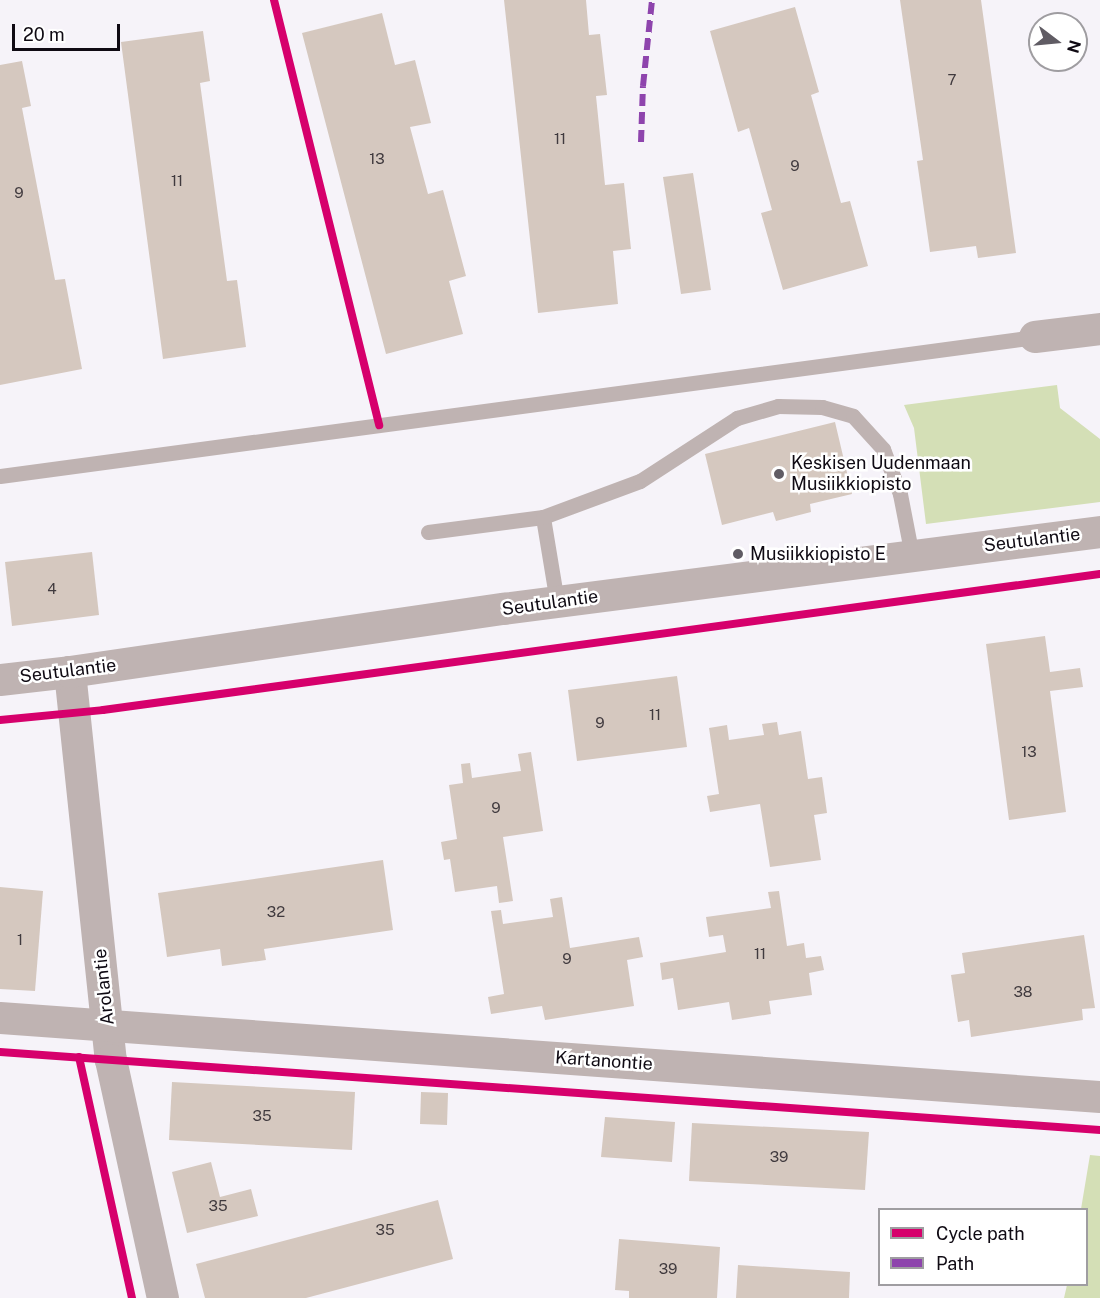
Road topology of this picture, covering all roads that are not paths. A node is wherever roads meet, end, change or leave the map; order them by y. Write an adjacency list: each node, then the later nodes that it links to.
1 (1100, 329): 2 (street)
2 (1035, 337): 3 (lane)
3 (0, 476)
4 (543, 517): 6 (lane); 7 (lane); 8 (lane)
5 (1100, 531): 7 (street, Seutulantie)
6 (428, 532)
7 (912, 556): 8 (street, Seutulantie)
8 (557, 602): 9 (street, Seutulantie)
9 (70, 672): 10 (street, Seutulantie); 12 (street, Arolantie)
10 (0, 680)
11 (0, 1018): 12 (street, Kartanontie)
12 (108, 1026): 13 (street, Kartanontie); 14 (street, Arolantie)
13 (1100, 1097)
14 (163, 1298)

